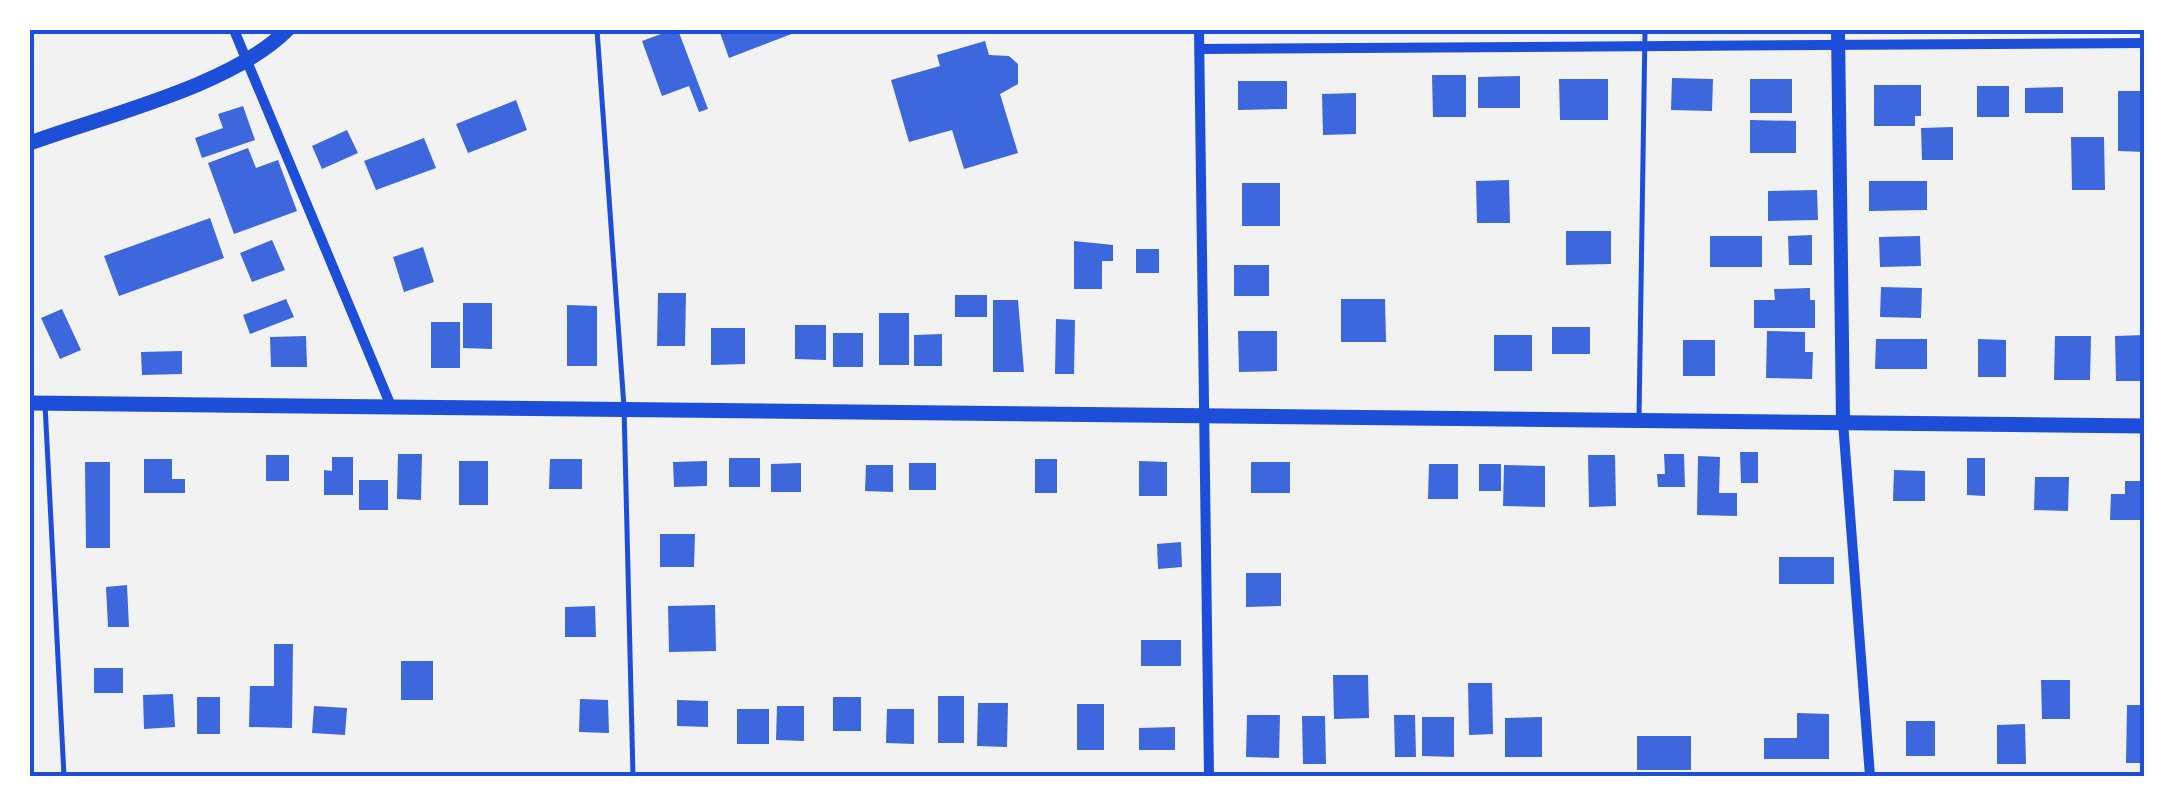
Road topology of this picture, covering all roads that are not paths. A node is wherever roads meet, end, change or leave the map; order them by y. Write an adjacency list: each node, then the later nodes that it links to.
1 (234, 30): 10 (street)
2 (286, 30): 10 (main road)
3 (598, 30): 14 (lane)
4 (1199, 30): 9 (street)
5 (1646, 30): 8 (lane)
6 (1838, 36): 7 (street); 8 (street); 17 (street)
7 (2145, 42)
8 (1646, 44): 9 (street); 16 (lane)
9 (1200, 49): 15 (street)
10 (250, 61): 11 (main road); 13 (street)
11 (30, 143)
12 (38, 403): 13 (main road); 19 (lane)
13 (391, 406): 14 (main road)
14 (624, 408): 15 (main road); 20 (lane)
15 (1204, 414): 16 (main road); 21 (street)
16 (1639, 419): 17 (main road)
17 (1843, 422): 18 (main road); 22 (street)
18 (2145, 426)
19 (64, 776)
20 (632, 776)
21 (1209, 776)
22 (1870, 776)

